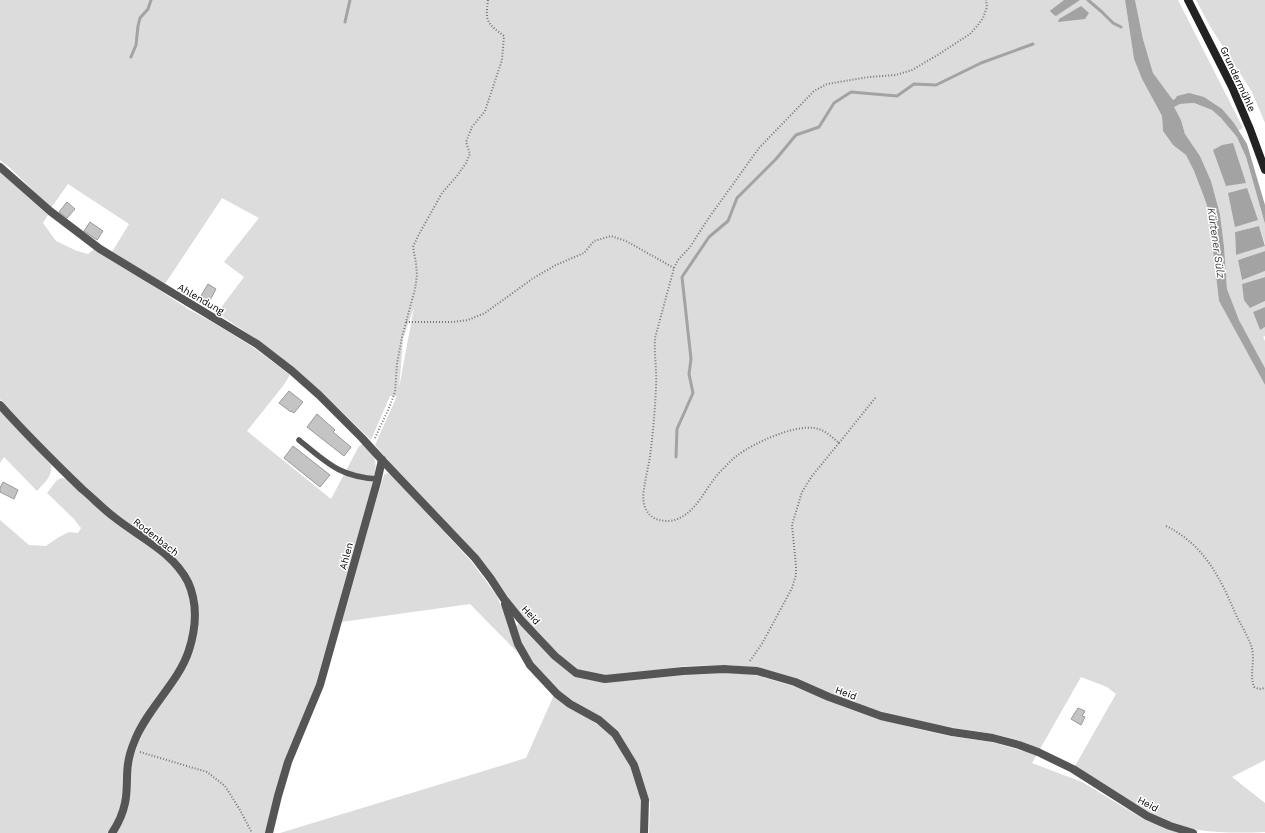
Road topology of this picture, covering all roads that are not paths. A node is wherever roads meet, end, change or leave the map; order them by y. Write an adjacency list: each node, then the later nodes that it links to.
1 (1188, 0): 3 (main road, Grundermühle)
2 (0, 167): 6 (street, Ahlendung)
3 (1265, 170)
4 (0, 405): 9 (street, Rodenbach)
5 (299, 440): 7 (lane)
6 (382, 460): 7 (street, Ahlen); 8 (street)
7 (378, 479): 10 (street, Ahlen)
8 (504, 599): 11 (street); 12 (street, Heid)
9 (112, 833)
10 (269, 833)
11 (644, 833)
12 (1193, 833)

